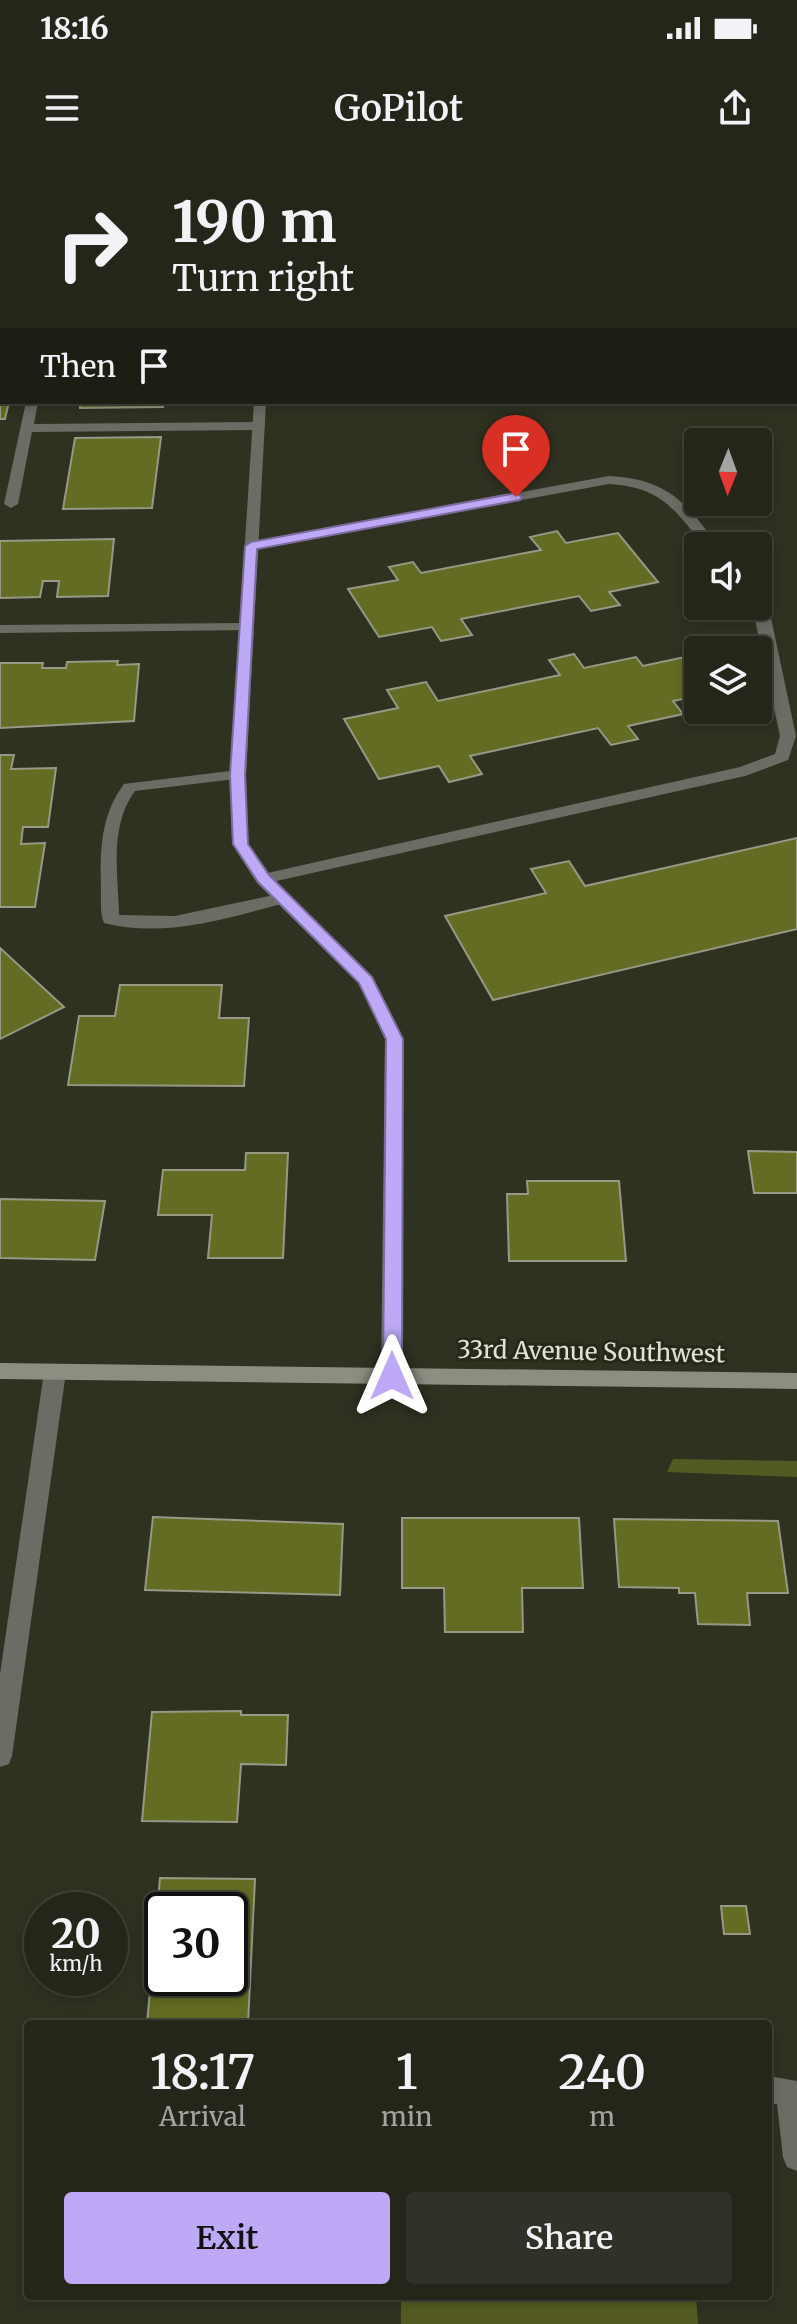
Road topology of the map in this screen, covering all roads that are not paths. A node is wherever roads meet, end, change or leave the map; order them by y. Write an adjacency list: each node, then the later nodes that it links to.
1 (32, 404): 4 (street)
2 (260, 404): 3 (street)
3 (258, 426): 4 (street); 7 (street)
4 (27, 428): 5 (street)
5 (11, 504)
6 (699, 532): 7 (street)
7 (251, 546): 9 (street)
8 (764, 620): 12 (street)
9 (246, 627): 10 (street); 11 (street)
10 (0, 629)
11 (238, 775): 12 (street); 13 (street)
12 (263, 879): 13 (street)
13 (283, 898): 16 (street)
14 (0, 1371): 15 (street, 33rd Avenue Southwest)
15 (55, 1372): 16 (street, 33rd Avenue Southwest); 18 (street)
16 (392, 1376): 17 (street, 33rd Avenue Southwest)
17 (797, 1381)
18 (0, 1756)
19 (772, 2090): 20 (street)
20 (797, 2157)

